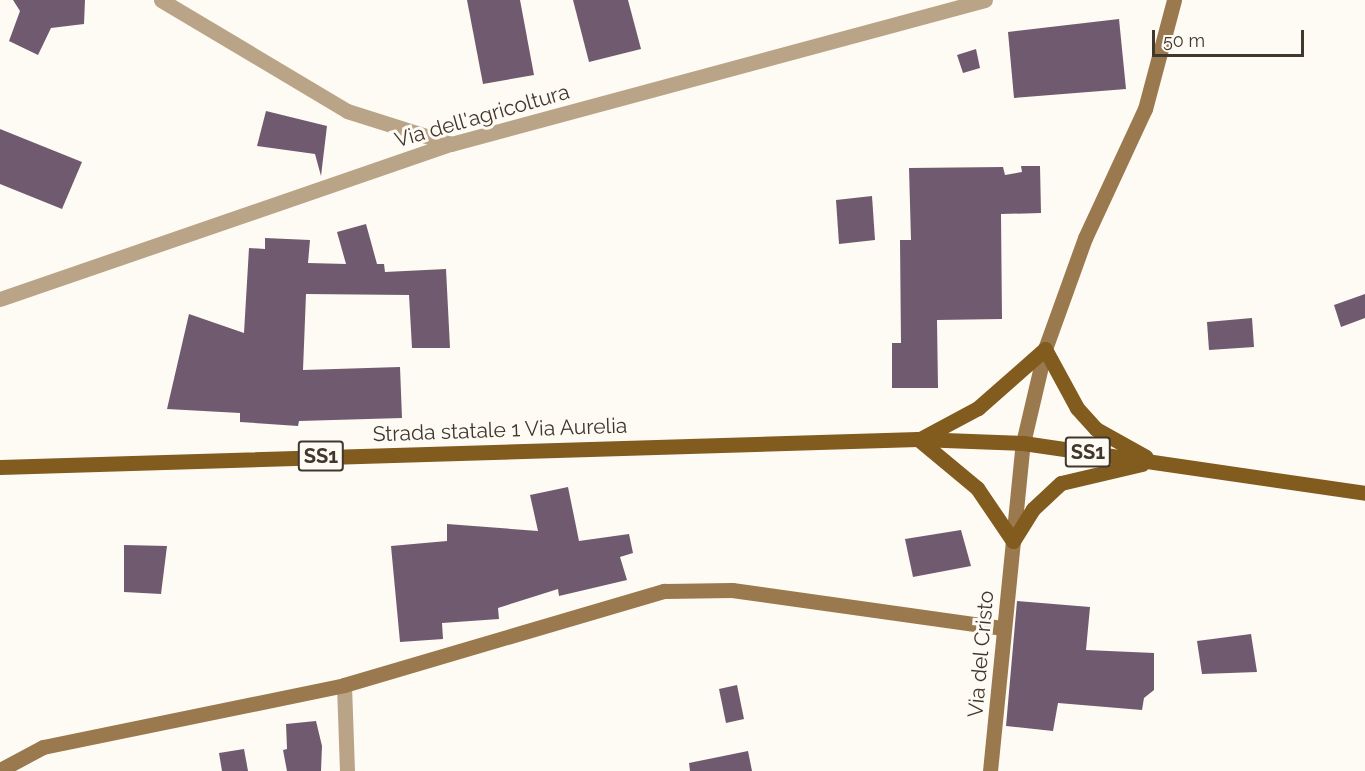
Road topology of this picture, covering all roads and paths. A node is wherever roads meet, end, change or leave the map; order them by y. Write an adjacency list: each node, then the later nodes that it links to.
1 (161, 0): 4 (street)
2 (985, 0): 4 (street, Via dell'agricoltura)
3 (1174, 0): 6 (street, Via del Cristo)
4 (451, 144): 5 (street, Via dell'agricoltura)
5 (0, 299)
6 (1045, 349): 7 (main road); 8 (street, Via del Cristo); 9 (main road)
7 (918, 439): 8 (main road, SS1); 10 (main road, Strada statale 1 Via Aurelia / SS1); 12 (main road)
8 (1023, 443): 9 (main road, SS1); 12 (street, Via del Cristo)
9 (1154, 462): 11 (main road, SS1); 12 (main road)
10 (0, 466)
11 (1365, 493)
12 (1013, 541): 13 (street, Via del Cristo)
13 (1003, 628): 14 (street); 17 (street, Via del Cristo)
14 (344, 685): 15 (street); 16 (street)
15 (0, 770)
16 (347, 771)
17 (990, 771)

